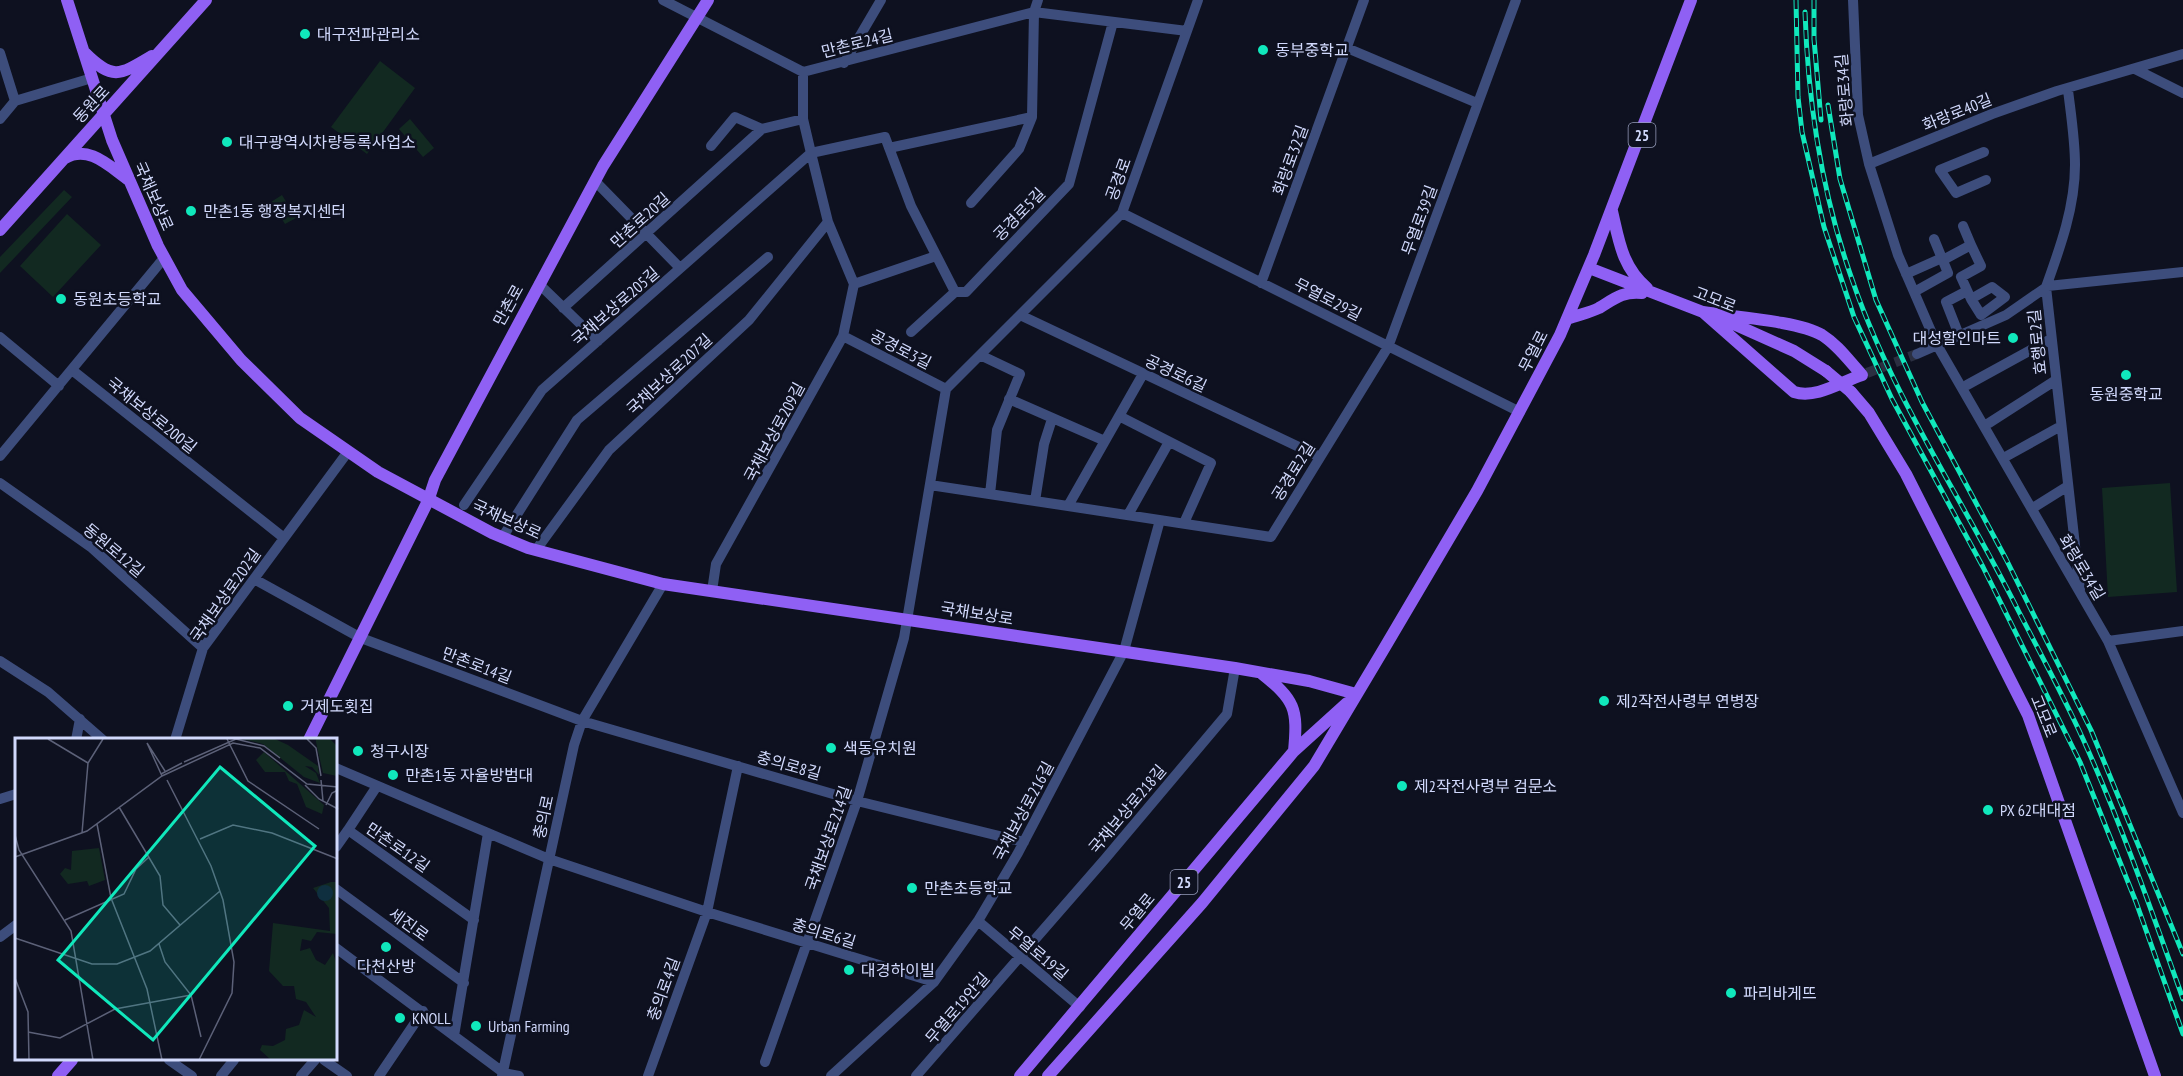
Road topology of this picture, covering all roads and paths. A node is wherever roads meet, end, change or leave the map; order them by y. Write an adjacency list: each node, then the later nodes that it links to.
1 (68, 0): 18 (main road, 국채보상로)
2 (205, 0): 17 (main road, 동원로)
3 (663, 0): 13 (street)
4 (708, 0): 13 (main road, 만촌로)
5 (881, 0): 21 (street)
6 (1038, 0): 12 (street)
7 (1198, 0): 15 (street, 공경로)
8 (1364, 0): 16 (street, 화랑로32길)
9 (1516, 0): 28 (street, 무열로39길)
10 (1691, 0): 44 (main road, 무열로 / 25)
11 (1853, 0): 39 (street, 화랑로34길)
12 (1034, 12): 14 (street, 만촌로24길); 21 (street, 만촌로24길); 30 (street)
13 (698, 17): 23 (street, 만촌로24길); 41 (main road, 만촌로)
14 (1113, 22): 15 (street, 만촌로24길); 64 (street, 공경로5길)
15 (1187, 30): 45 (street, 공경로)
16 (1347, 48): 28 (street); 60 (street, 화랑로32길)
17 (163, 49): 18 (main road); 29 (main road, 동원로)
18 (84, 51): 24 (main road, 국채보상로)
19 (0, 53): 27 (street)
20 (2183, 54): 22 (street)
21 (844, 63): 23 (street, 만촌로24길)
22 (2135, 69): 25 (street); 26 (street)
23 (803, 72): 32 (street)
24 (92, 78): 27 (street); 29 (main road, 국채보상로)
25 (2062, 91): 39 (street, 화랑로40길); 63 (street, 효행로2길)
26 (2183, 93)
27 (15, 101): 31 (street)
28 (1477, 103): 78 (street, 무열로39길)
29 (104, 116): 38 (main road, 동원로); 40 (main road, 국채보상로)
30 (1032, 117): 35 (street); 43 (street)
31 (0, 119)
32 (803, 119): 33 (street, 만촌로20길); 37 (street)
33 (762, 129): 34 (street); 49 (street, 만촌로20길)
34 (711, 146)
35 (889, 148): 37 (street); 52 (street)
36 (1984, 152): 42 (street)
37 (811, 153): 46 (street); 56 (street, 국채보상로205길)
38 (61, 160): 40 (main road); 48 (main road, 동원로)
39 (1869, 164): 59 (street, 화랑로34길)
40 (130, 180): 54 (main road, 국채보상로)
41 (595, 180): 49 (street); 61 (main road, 만촌로)
42 (1986, 180)
43 (971, 203)
44 (1612, 211): 57 (main road, 무열로 / 25); 66 (main road)
45 (1122, 213): 60 (street, 무열로29길); 69 (street, 공경로)
46 (828, 222): 62 (street); 113 (street, 국채보상로207길)
47 (1963, 226): 51 (street)
48 (0, 230)
49 (648, 233): 56 (street); 67 (street, 만촌로20길)
50 (1934, 239): 55 (street)
51 (1971, 245): 55 (street); 72 (street)
52 (936, 256): 62 (street); 64 (street)
53 (768, 257): 112 (street, 국채보상로207길)
54 (164, 258): 81 (street); 95 (main road, 국채보상로)
55 (1942, 259): 59 (street); 65 (street)
56 (680, 268): 76 (street, 국채보상로205길)
57 (1588, 268): 66 (main road, 고모로); 70 (main road, 무열로 / 25)
58 (2183, 272): 63 (street)
59 (1906, 274): 65 (street, 화랑로34길)
60 (1261, 283): 78 (street, 무열로29길)
61 (538, 284): 67 (street); 103 (main road, 만촌로)
62 (854, 284): 73 (street, 국채보상로209길)
63 (2046, 287): 72 (street); 75 (street, 효행로2길)
64 (955, 292): 71 (street, 공경로5길)
65 (1914, 292): 77 (street, 화랑로34길)
66 (1655, 294): 68 (main road, 고모로); 70 (main road)
67 (563, 308): 76 (street)
68 (1703, 312): 68 (main road); 180 (main road, 고모로, bridge)
69 (1020, 315): 80 (street, 공경로); 82 (street, 공경로6길)
70 (1567, 319): 88 (main road, 무열로 / 25)
71 (911, 332)
72 (1959, 335): 77 (street)
73 (843, 336): 86 (street, 공경로3길); 116 (street, 국채보상로209길)
74 (0, 337): 85 (street)
75 (2051, 339): 83 (street, 효행로2길); 84 (street)
76 (598, 341): 105 (street, 국채보상로205길)
77 (1937, 345): 79 (street); 117 (street, 화랑로34길)
78 (1388, 346): 88 (street, 무열로29길); 98 (street, 공경로2길)
79 (1917, 354)
80 (980, 355): 86 (street, 공경로); 87 (street)
81 (72, 370): 85 (street); 111 (street, 국채보상로200길)
82 (1143, 374): 89 (street); 98 (street, 공경로6길)
83 (2056, 380): 91 (street); 92 (street, 효행로2길)
84 (1967, 385)
85 (58, 386): 96 (street)
86 (946, 389): 100 (street)
87 (1009, 399): 90 (street); 102 (street)
88 (1520, 412): 127 (main road, 무열로 / 25)
89 (1119, 416): 93 (street); 94 (street)
90 (1052, 419): 93 (street); 104 (street)
91 (1989, 423)
92 (2061, 426): 97 (street); 101 (street, 효행로2길)
93 (1105, 441): 106 (street)
94 (1169, 442): 108 (street); 110 (street)
95 (347, 453): 103 (main road, 국채보상로); 111 (street, 국채보상로202길)
96 (0, 456)
97 (2007, 456)
98 (1320, 457): 110 (street, 공경로2길)
99 (0, 483): 122 (street, 동원로12길)
100 (930, 485): 102 (street, 공경로2길); 118 (street)
101 (2068, 486): 107 (street); 117 (street, 효행로2길)
102 (990, 494): 104 (street, 공경로2길)
103 (428, 501): 112 (main road, 국채보상로); 120 (main road, 만촌로)
104 (1035, 501): 106 (street, 공경로2길)
105 (464, 505)
106 (1068, 506): 108 (street, 공경로2길)
107 (2036, 506)
108 (1128, 515): 109 (street, 공경로2길)
109 (1160, 520): 110 (street, 공경로2길); 123 (street)
110 (1184, 523)
111 (284, 538): 114 (street, 국채보상로202길)
112 (502, 538): 113 (main road, 국채보상로)
113 (536, 550): 115 (main road, 국채보상로)
114 (254, 579): 120 (street); 122 (street, 국채보상로202길)
115 (663, 584): 116 (main road, 국채보상로); 129 (street, 충의로)
116 (712, 591): 118 (main road, 국채보상로)
117 (2081, 595): 121 (street, 화랑로34길)
118 (908, 619): 123 (main road, 국채보상로); 140 (street, 국채보상로214길)
119 (2183, 631): 121 (street)
120 (361, 638): 129 (street, 만촌로14길); 133 (main road, 만촌로)
121 (2108, 641): 141 (street, 화랑로34길)
122 (203, 648): 132 (street, 국채보상로202길)
123 (1124, 651): 125 (main road, 국채보상로); 144 (street, 국채보상로216길)
124 (0, 661): 128 (street)
125 (1235, 668): 126 (main road, 국채보상로); 155 (street, 국채보상로218길)
126 (1260, 673): 127 (main road, 국채보상로); 134 (main road)
127 (1356, 694): 134 (main road, 무열로 / 25); 179 (main road, 무열로)
128 (80, 719): 130 (street); 131 (street)
129 (582, 721): 135 (street, 충의로8길); 146 (street, 충의로)
130 (76, 738)
131 (101, 738)
132 (176, 738)
133 (310, 738)
134 (1294, 751): 158 (main road, 무열로 / 25)
135 (738, 766): 140 (street, 충의로8길); 148 (street)
136 (338, 769): 137 (street)
137 (376, 786): 142 (street, 만촌로12길); 143 (street)
138 (15, 794): 139 (street)
139 (0, 799)
140 (857, 801): 144 (street, 충의로8길); 153 (street, 국채보상로214길)
141 (2183, 813)
142 (348, 830): 145 (street); 149 (street, 만촌로12길)
143 (488, 833): 146 (street); 149 (street)
144 (1023, 842): 150 (street, 국채보상로216길)
145 (338, 844)
146 (549, 859): 148 (street, 충의로6길); 167 (street, 충의로)
147 (338, 890): 157 (street, 세진로)
148 (707, 912): 153 (street, 충의로6길); 175 (street, 충의로4길)
149 (474, 920): 157 (street)
150 (978, 921): 155 (street, 무열로19길); 156 (street, 국채보상로216길)
151 (15, 926): 152 (street)
152 (0, 937)
153 (808, 944): 156 (street, 충의로6길); 166 (street, 국채보상로214길)
154 (338, 949): 159 (street)
155 (1020, 958): 158 (street, 무열로19길); 177 (street, 무열로19안길)
156 (934, 982): 176 (street, 국채보상로216길)
157 (464, 983): 160 (street)
158 (1080, 1007): 178 (main road, 무열로 / 25)
159 (423, 1011): 160 (street); 173 (street)
160 (454, 1036): 167 (street)
161 (70, 1061): 168 (main road)
162 (171, 1061): 169 (street)
163 (232, 1061): 170 (street)
164 (313, 1061): 171 (street)
165 (327, 1061): 172 (street)
166 (765, 1062)
167 (503, 1075): 174 (street)
168 (58, 1076)
169 (192, 1076)
170 (221, 1076)
171 (301, 1076)
172 (347, 1076)
173 (379, 1076)
174 (519, 1076)
175 (648, 1076)
176 (831, 1076)
177 (916, 1076)
178 (1020, 1076)
179 (1048, 1076)
180 (2155, 1076)

